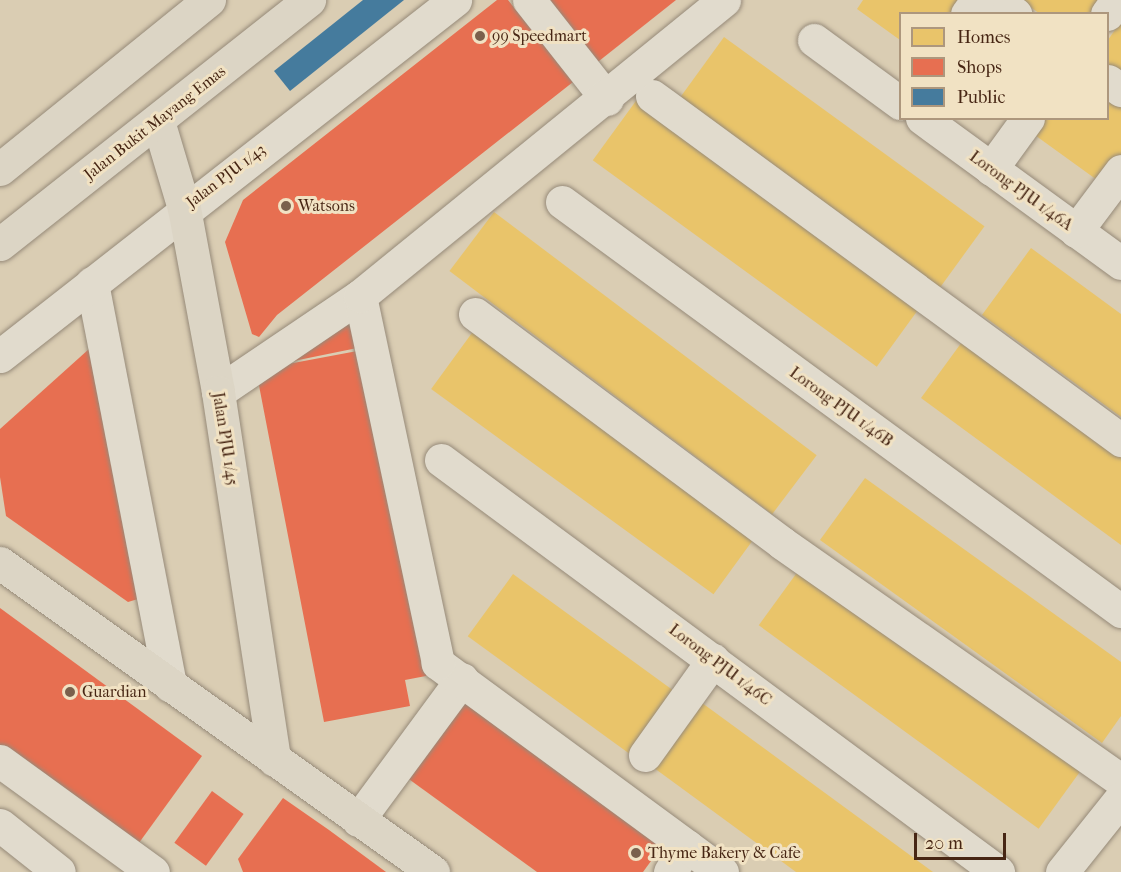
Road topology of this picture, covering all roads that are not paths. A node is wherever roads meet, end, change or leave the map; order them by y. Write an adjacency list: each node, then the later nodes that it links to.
1 (210, 0): 15 (main road)
2 (309, 0): 14 (main road, Jalan Bukit Mayang Emas)
3 (456, 0): 19 (street, Jalan PJU 1/43)
4 (530, 0): 10 (street)
5 (724, 0): 10 (street)
6 (996, 0): 7 (street)
7 (1012, 12)
8 (814, 40): 11 (street)
9 (652, 96): 28 (street)
10 (607, 99): 24 (street)
11 (899, 102)
12 (925, 120): 16 (street, Lorong PJU 1/46A)
13 (1027, 120): 16 (street)
14 (158, 122): 19 (main road, Jalan PJU 1/45); 21 (main road, Jalan Bukit Mayang Emas)
15 (0, 169)
16 (991, 169): 20 (street, Lorong PJU 1/46A)
17 (1121, 171): 20 (street)
18 (562, 202): 31 (street, Lorong PJU 1/46B)
19 (184, 208): 23 (street, Jalan PJU 1/43); 27 (main road, Jalan PJU 1/45)
20 (1076, 231): 22 (street, Lorong PJU 1/46A)
21 (0, 244)
22 (1121, 263)
23 (92, 283): 26 (street, Jalan PJU 1/43); 34 (street)
24 (360, 296): 27 (street); 33 (street)
25 (475, 314): 38 (street)
26 (0, 356)
27 (218, 392): 36 (main road, Jalan PJU 1/45)
28 (1121, 440)
29 (441, 460): 32 (street, Lorong PJU 1/46C)
30 (0, 564): 34 (main road)
31 (1121, 611)
32 (713, 660): 35 (street); 47 (street, Lorong PJU 1/46C)
33 (462, 679): 40 (street); 42 (street)
34 (170, 686): 36 (main road)
35 (645, 755)
36 (274, 760): 40 (main road)
37 (0, 761): 44 (street)
38 (1121, 780)
39 (1121, 798): 48 (street)
40 (358, 820): 45 (main road)
41 (0, 825): 43 (street)
42 (678, 859): 46 (street)
43 (58, 872)
44 (153, 872)
45 (433, 872)
46 (722, 872)
47 (998, 872)
48 (1062, 872)

